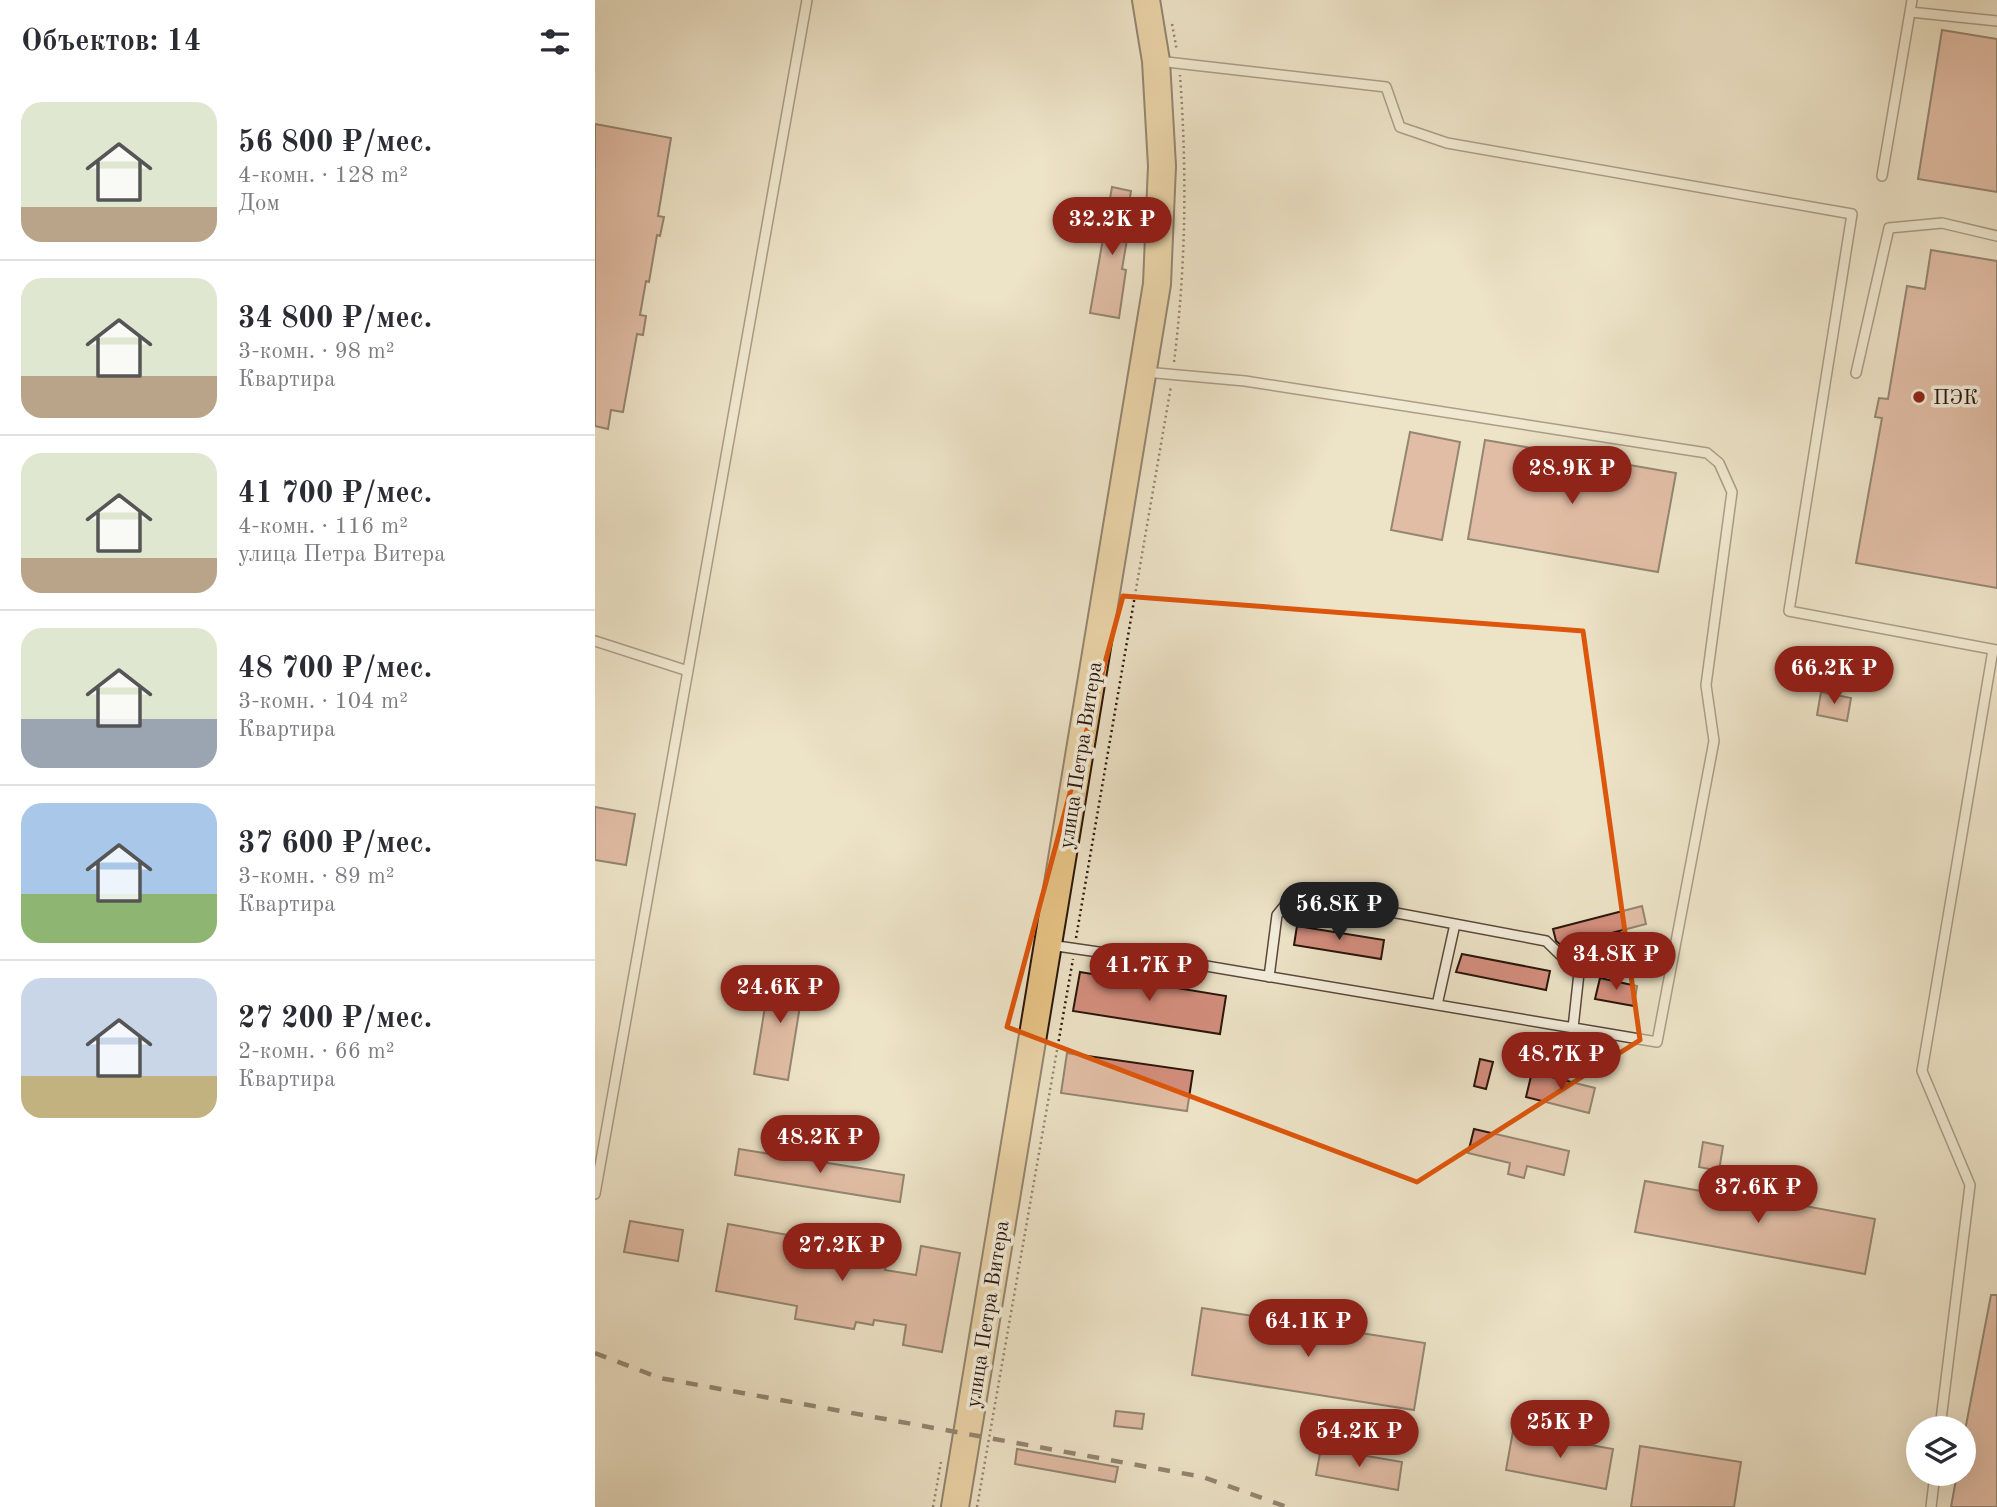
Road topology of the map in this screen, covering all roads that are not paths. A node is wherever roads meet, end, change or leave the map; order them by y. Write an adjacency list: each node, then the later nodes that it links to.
1 (807, 0): 13 (lane)
2 (1146, 0): 6 (main road, улица Петра Витера)
3 (1912, 0): 4 (lane)
4 (1910, 12): 5 (lane); 7 (lane)
5 (1997, 21)
6 (1168, 62): 9 (main road, улица Петра Витера); 12 (lane)
7 (1881, 176)
8 (1997, 236): 10 (lane)
9 (1143, 371): 15 (main road, улица Петра Витера); 20 (lane)
10 (1856, 373)
11 (595, 641): 13 (lane)
12 (1995, 650): 22 (lane)
13 (688, 671): 21 (lane)
14 (1455, 924): 18 (lane); 19 (lane); 20 (lane)
15 (1048, 944): 16 (lane); 24 (main road, улица Петра Витера)
16 (1133, 957)
17 (1153, 957): 18 (lane)
18 (1269, 977): 19 (lane)
19 (1437, 1005): 20 (lane)
20 (1573, 1028)
21 (595, 1194)
22 (1942, 1416)
23 (1934, 1486): 25 (lane)
24 (955, 1507)
25 (1931, 1507)

